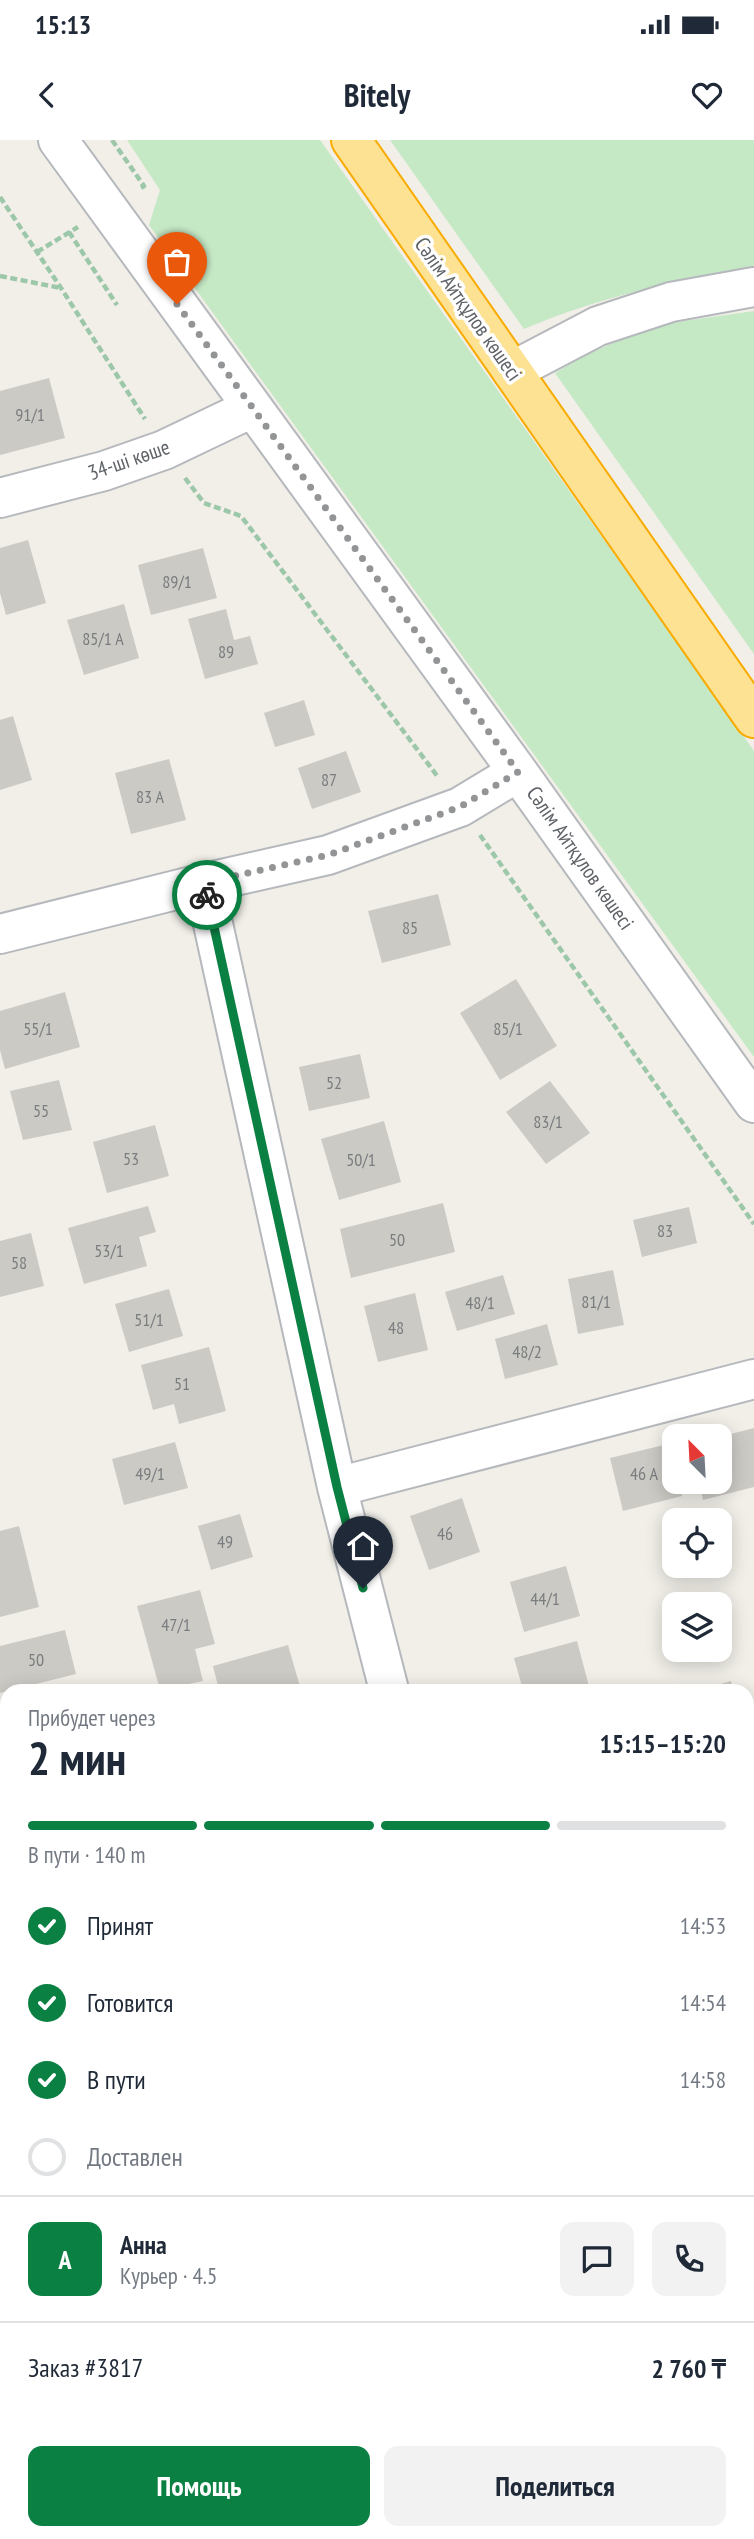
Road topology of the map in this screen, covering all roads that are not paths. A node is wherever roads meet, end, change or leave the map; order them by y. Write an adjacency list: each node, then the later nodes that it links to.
1 (58, 140): 5 (street, Сәлім Айтқұлов көшесі)
2 (351, 140): 4 (highway, Сәлім Айтқұлов көшесі)
3 (754, 287): 4 (street)
4 (512, 371): 7 (highway, Сәлім Айтқұлов көшесі)
5 (252, 408): 6 (street, 34-ші көше); 8 (street, Сәлім Айтқұлов көшесі)
6 (0, 498)
7 (754, 718)
8 (518, 772): 9 (street); 11 (street, Сәлім Айтқұлов көшесі)
9 (204, 883): 10 (street); 13 (street)
10 (0, 934)
11 (754, 1102)
12 (754, 1379): 13 (street)
13 (337, 1487): 14 (street)
14 (388, 1684)

